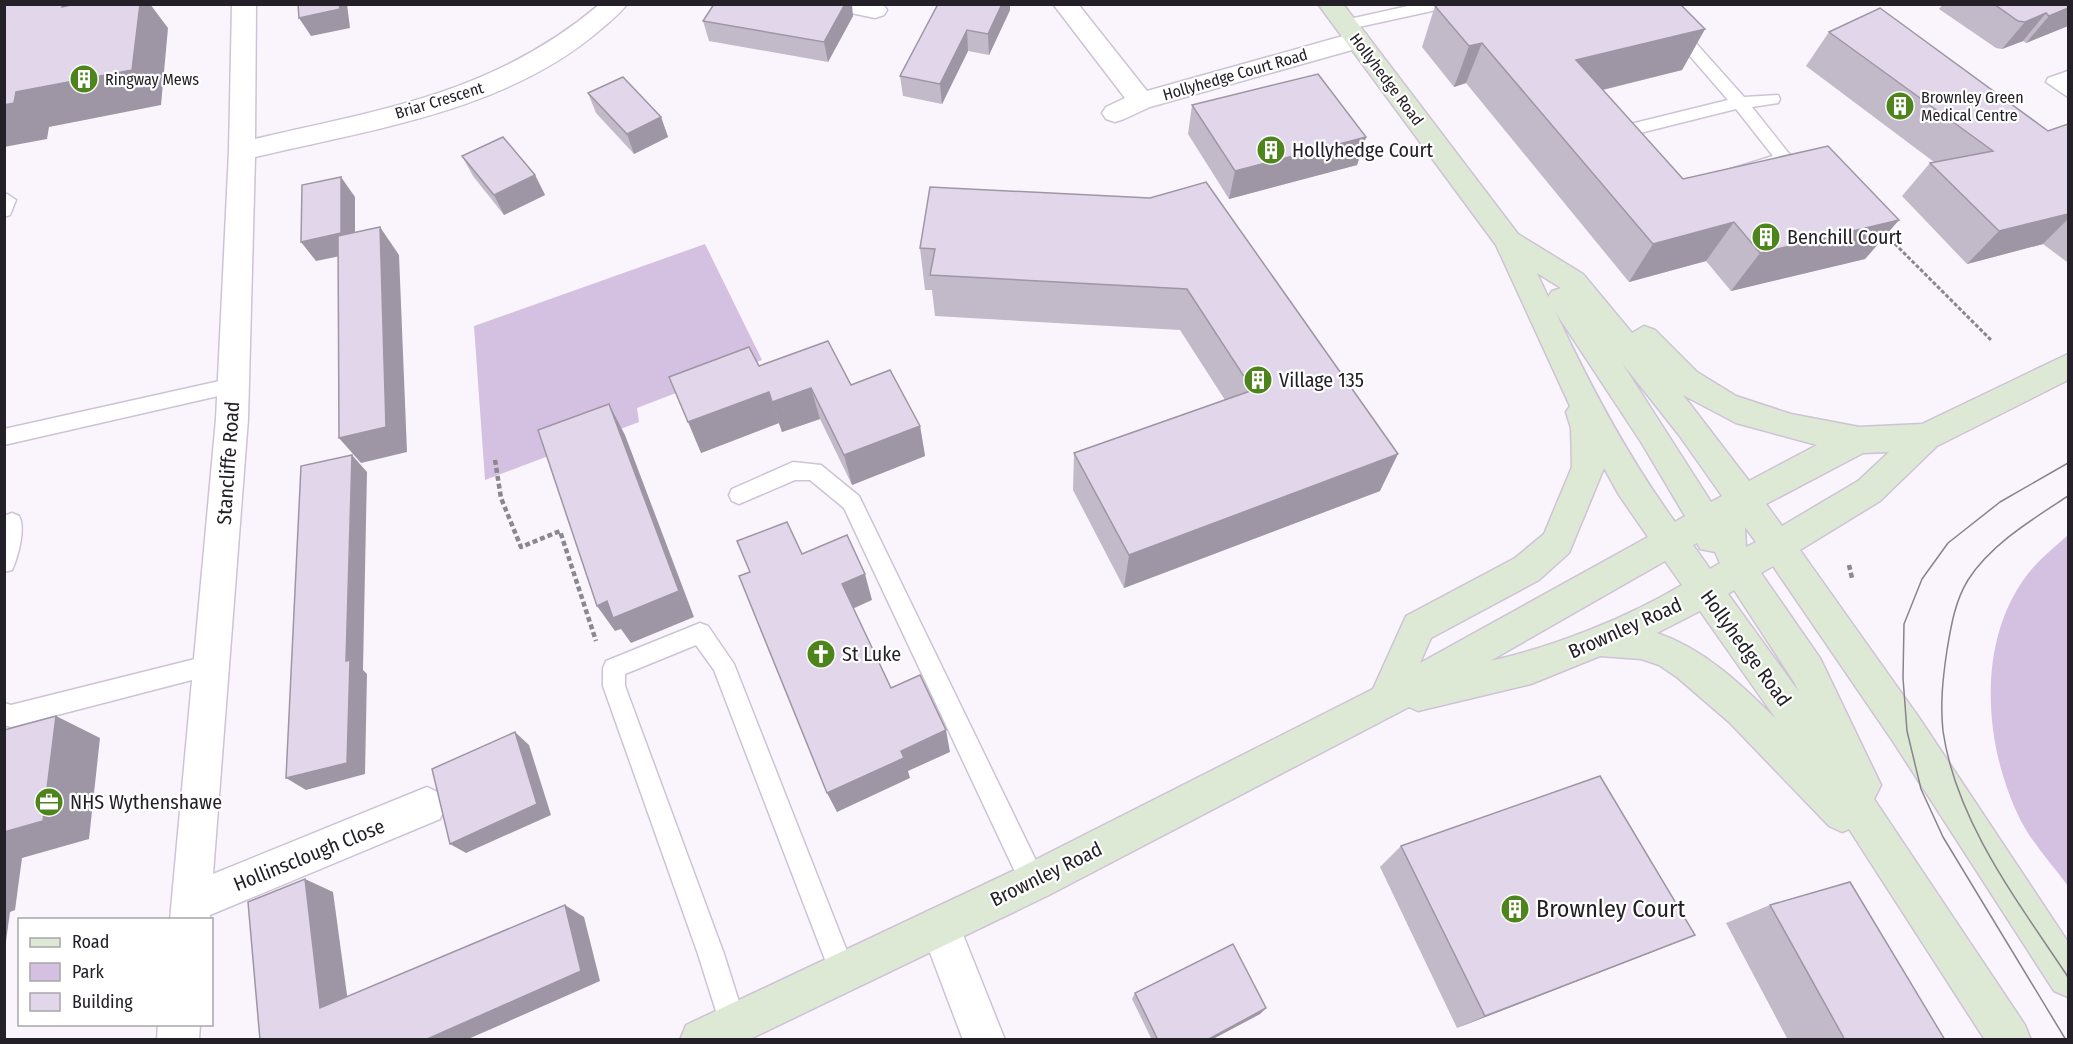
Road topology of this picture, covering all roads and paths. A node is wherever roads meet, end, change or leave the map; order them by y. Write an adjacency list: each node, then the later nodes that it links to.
1 (244, 4): 16 (street, Stancliffe Road)
2 (615, 4): 16 (street, Briar Crescent)
3 (840, 4): 8 (street)
4 (1065, 4): 13 (street)
5 (1330, 4): 9 (street, Hollyhedge Road)
6 (1652, 4): 14 (lane)
7 (1431, 5): 9 (lane)
8 (875, 10)
9 (1351, 33): 13 (street, Hollyhedge Court Road); 18 (street, Hollyhedge Road)
10 (2068, 76): 11 (lane)
11 (2068, 92)
12 (1772, 99): 14 (lane)
13 (1141, 101): 15 (street, Hollyhedge Court Road)
14 (1740, 103): 14 (lane)
15 (1115, 113)
16 (242, 151): 23 (street, Stancliffe Road)
17 (1874, 223): 21 (path)
18 (1508, 241): 19 (street, Hollyhedge Road); 24 (street, Hollyhedge Road)
19 (1537, 261): 20 (street, Hollyhedge Road); 31 (street)
20 (1573, 282): 27 (street); 30 (street, Hollyhedge Road)
21 (1991, 340)
22 (2068, 366): 26 (street, Brownley Road)
23 (233, 386): 25 (lane); 39 (street, Stancliffe Road)
24 (1575, 387): 33 (street, Hollyhedge Road); 41 (street)
25 (4, 437)
26 (1926, 437): 27 (street, Brownley Road); 34 (street, Brownley Road)
27 (1859, 440): 30 (street, Brownley Road)
28 (495, 460): 40 (path)
29 (739, 495): 45 (lane)
30 (1743, 499): 31 (street, Brownley Road); 34 (street, Hollyhedge Road); 36 (street)
31 (1705, 520): 33 (street, Brownley Road); 37 (street)
32 (12, 522): 35 (lane)
33 (1669, 541): 37 (street, Hollyhedge Road); 41 (street, Brownley Road)
34 (1778, 546): 36 (street, Brownley Road); 49 (street, Hollyhedge Road)
35 (4, 563)
36 (1740, 570): 37 (street, Brownley Road); 44 (street)
37 (1705, 591): 38 (street, Brownley Road); 44 (street, Hollyhedge Road)
38 (1598, 641): 41 (street, Brownley Road); 44 (street)
39 (211, 665): 42 (lane); 46 (street, Stancliffe Road)
40 (614, 669): 48 (lane); 50 (lane)
41 (1386, 701): 45 (street, Brownley Road)
42 (4, 714)
43 (427, 806): 46 (street, Hollinsclough Close)
44 (1906, 879): 52 (street, Hollyhedge Road)
45 (1034, 882): 47 (street, Brownley Road)
46 (191, 911)
47 (940, 926): 48 (street, Brownley Road); 51 (street)
48 (843, 974): 50 (street, Brownley Road)
49 (2068, 977)
50 (717, 1032)
51 (984, 1040)
52 (2010, 1040)

